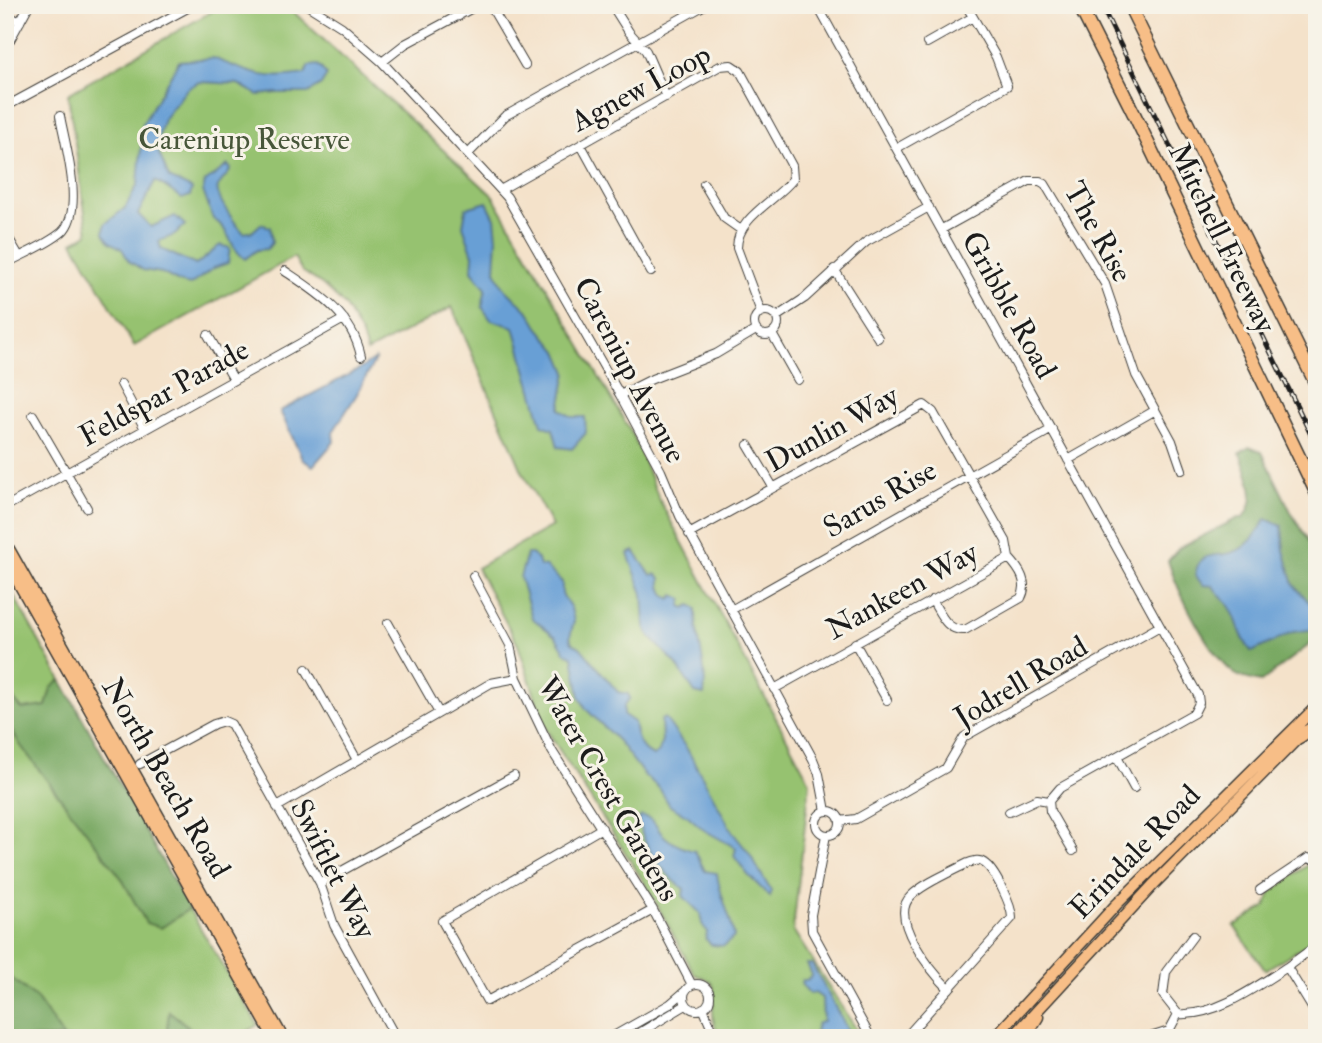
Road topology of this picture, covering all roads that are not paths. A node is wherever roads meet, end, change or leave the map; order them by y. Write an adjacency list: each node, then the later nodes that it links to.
1 (29, 5): 16 (street)
2 (193, 5): 23 (street)
3 (452, 5): 14 (street)
4 (478, 5): 14 (street)
5 (491, 5): 21 (street)
6 (612, 5): 17 (street)
7 (705, 5): 17 (street)
8 (966, 5): 15 (street)
9 (1079, 5): 62 (highway, Mitchell Freeway)
10 (1129, 5): 50 (highway, Mitchell Freeway)
11 (311, 6): 20 (street, Careniup Avenue)
12 (819, 6): 26 (street, Gribble Road)
13 (5, 14): 16 (street)
14 (458, 16): 20 (street)
15 (973, 17): 18 (street); 26 (street)
16 (20, 22): 19 (street)
17 (639, 42): 22 (street); 27 (street)
18 (927, 43)
19 (5, 48)
20 (382, 62): 27 (street, Careniup Avenue)
21 (524, 65)
22 (666, 97): 25 (street, Agnew Loop); 32 (street, Agnew Loop)
23 (5, 107)
24 (60, 116): 34 (street)
25 (581, 145): 29 (street, Agnew Loop); 38 (street)
26 (897, 148): 30 (street, Gribble Road)
27 (468, 154): 29 (street, Careniup Avenue)
28 (704, 184): 32 (street)
29 (502, 189): 51 (street, Careniup Avenue)
30 (929, 207): 31 (street, Gribble Road); 36 (street)
31 (942, 229): 52 (street, The Rise); 55 (street, Gribble Road)
32 (741, 230): 39 (street)
33 (5, 232): 34 (street)
34 (19, 257): 35 (street)
35 (5, 264)
36 (834, 269): 40 (street); 45 (street)
37 (285, 271): 41 (street)
38 (651, 272)
39 (761, 312): 40 (street); 42 (street)
40 (776, 317): 43 (street)
41 (344, 319): 46 (street); 47 (street, Feldspar Parade)
42 (755, 330): 43 (street); 51 (street)
43 (772, 334): 48 (street)
44 (208, 335): 47 (street)
45 (878, 338)
46 (361, 356)
47 (234, 380): 54 (street, Feldspar Parade)
48 (798, 380)
49 (121, 384): 54 (street)
50 (1317, 386)
51 (620, 395): 65 (street, Careniup Avenue)
52 (1154, 411): 57 (street); 58 (street, The Rise)
53 (33, 415): 59 (street)
54 (145, 429): 59 (street, Feldspar Parade)
55 (1052, 429): 57 (street, Gribble Road); 60 (street, Sarus Rise)
56 (748, 445): 61 (street)
57 (1068, 460): 73 (street, Gribble Road)
58 (1182, 470)
59 (67, 473): 63 (street, Feldspar Parade); 64 (street)
60 (969, 475): 61 (street, Dunlin Way); 67 (street, Nankeen Way); 71 (street, Sarus Rise)
61 (773, 487): 65 (street, Dunlin Way)
62 (1317, 494)
63 (5, 506)
64 (87, 508)
65 (689, 534): 71 (street, Careniup Avenue)
66 (5, 542): 114 (main road, North Beach Road)
67 (1009, 558): 70 (street, Nankeen Way); 70 (street)
68 (5, 559): 113 (main road, North Beach Road)
69 (472, 576): 76 (street, Water Crest Gardens)
70 (932, 600): 74 (street, Nankeen Way)
71 (731, 610): 77 (street, Careniup Avenue)
72 (388, 624): 80 (street)
73 (1160, 626): 84 (street, Gribble Road); 93 (street, Jodrell Road)
74 (855, 643): 77 (street, Nankeen Way); 78 (street)
75 (306, 669): 85 (street)
76 (517, 678): 80 (street); 94 (street, Water Crest Gardens)
77 (774, 689): 91 (street, Careniup Avenue)
78 (887, 700)
79 (1317, 706): 112 (main road, Erindale Road)
80 (439, 713): 85 (street)
81 (1317, 720): 83 (main road, Erindale Road)
82 (1317, 725): 83 (highway)
83 (1299, 737): 107 (main road, Erindale Road)
84 (1117, 757): 88 (street); 89 (street)
85 (357, 760): 90 (street)
86 (140, 764): 90 (street, Swiftlet Way)
87 (514, 776): 98 (street)
88 (1134, 788)
89 (1049, 801): 92 (street); 96 (street)
90 (277, 807): 98 (street, Swiftlet Way)
91 (826, 811): 93 (street); 95 (street)
92 (1009, 812)
93 (840, 821): 95 (street)
94 (602, 828): 100 (street, Water Crest Gardens); 100 (street)
95 (826, 835): 119 (street)
96 (1073, 850)
97 (1317, 861): 99 (street)
98 (320, 883): 115 (street, Swiftlet Way)
99 (1260, 890)
100 (653, 910): 104 (street, Water Crest Gardens)
101 (1193, 936): 110 (street)
102 (1317, 945): 103 (street)
103 (1287, 967): 110 (street); 111 (street)
104 (692, 985): 106 (street); 109 (street)
105 (949, 989): 105 (street); 120 (street)
106 (684, 992): 108 (street); 116 (street)
107 (1046, 1002): 121 (main road, Erindale Road); 122 (main road)
108 (686, 1005): 109 (street); 117 (street)
109 (703, 1008): 118 (street)
110 (1178, 1014): 123 (street)
111 (1317, 1016)
112 (996, 1037)
113 (274, 1038)
114 (284, 1038)
115 (396, 1038)
116 (610, 1038)
117 (631, 1038)
118 (716, 1038)
119 (871, 1038)
120 (905, 1038)
121 (1012, 1038)
122 (1026, 1038)
123 (1147, 1038)

